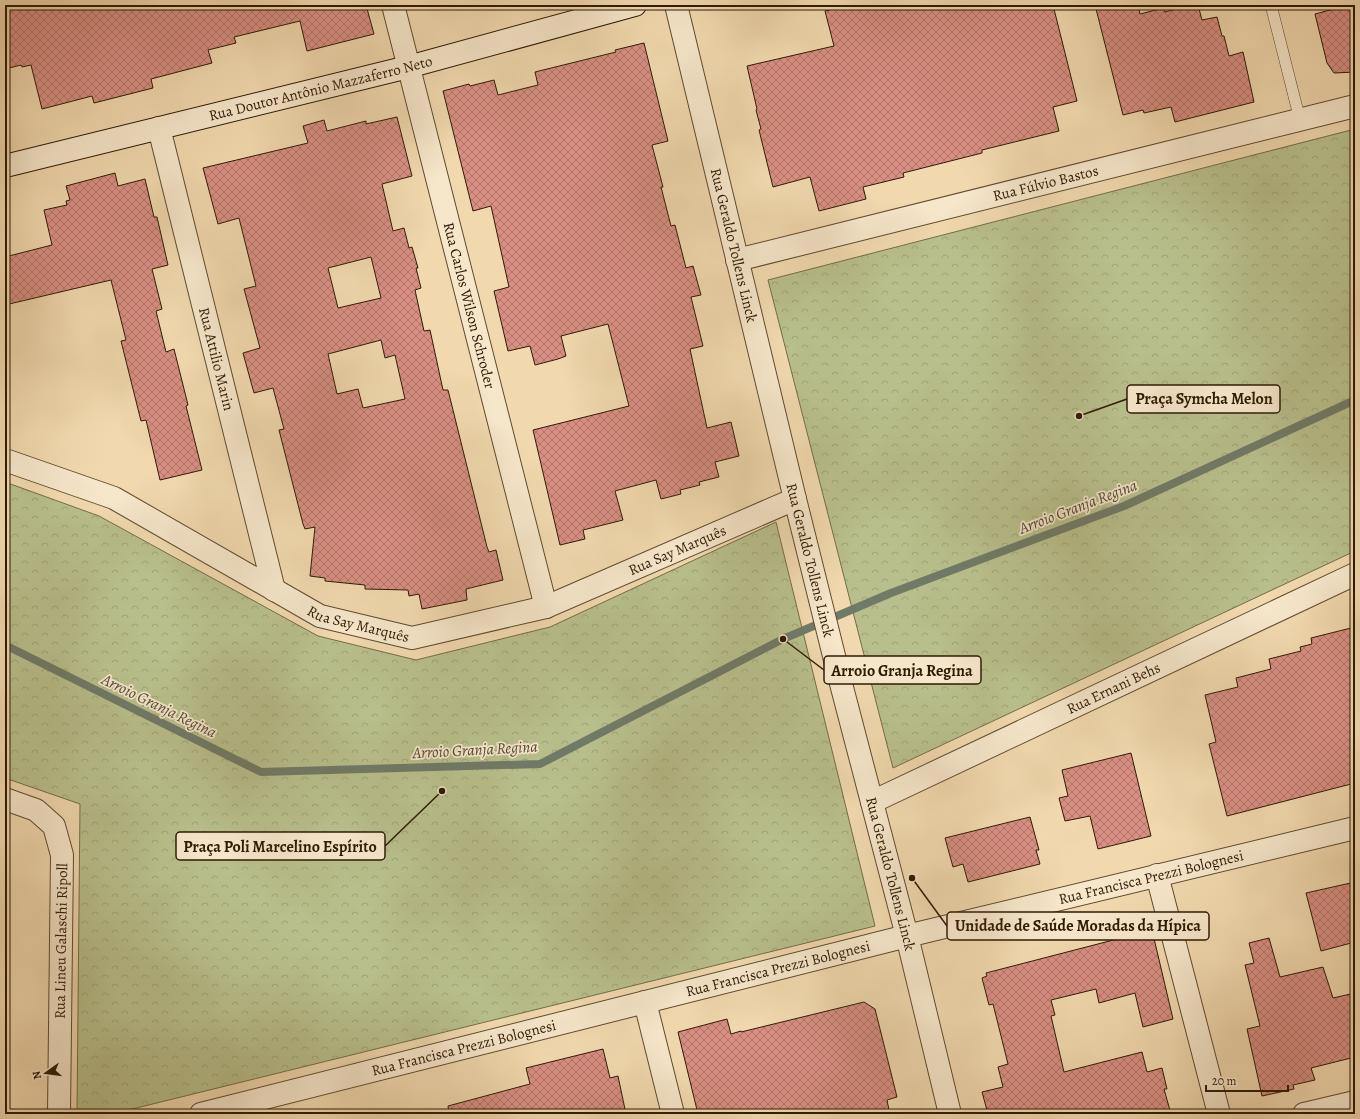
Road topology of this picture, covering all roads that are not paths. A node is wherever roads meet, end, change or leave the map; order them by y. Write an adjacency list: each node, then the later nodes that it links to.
1 (393, 5): 5 (street, Rua Carlos Wilson Schroder)
2 (635, 5): 5 (street, Rua Doutor Antônio Mazzaferro Neto)
3 (676, 5): 10 (street, Rua Geraldo Tollens Linck)
4 (1272, 5): 7 (lane)
5 (408, 67): 8 (street, Rua Doutor Antônio Mazzaferro Neto); 15 (street, Rua Carlos Wilson Schroder)
6 (1355, 106): 7 (street, Rua Fúlvio Bastos)
7 (1300, 120): 10 (street, Rua Fúlvio Bastos)
8 (159, 128): 9 (street, Rua Doutor Antônio Mazzaferro Neto); 14 (street, Rua Attilio Marin)
9 (5, 166)
10 (737, 260): 12 (street, Rua Geraldo Tollens Linck)
11 (5, 460): 14 (street, Rua Say Marquês)
12 (795, 499): 15 (street, Rua Say Marquês); 17 (street, Rua Geraldo Tollens Linck)
13 (1355, 574): 17 (street, Rua Ernani Behs)
14 (274, 590): 15 (street, Rua Say Marquês)
15 (546, 607)
16 (5, 799): 23 (street, Rua Lineu Galaschi Ripoll)
17 (872, 802): 20 (street, Rua Geraldo Tollens Linck)
18 (1355, 828): 19 (street, Rua Francisca Prezzi Bolognesi)
19 (1157, 875): 20 (street, Rua Francisca Prezzi Bolognesi); 27 (street)
20 (907, 936): 21 (street, Rua Francisca Prezzi Bolognesi); 26 (street, Rua Geraldo Tollens Linck)
21 (645, 1002): 24 (street, Rua Francisca Prezzi Bolognesi); 25 (street)
22 (1355, 1102): 28 (street)
23 (59, 1114)
24 (202, 1114)
25 (673, 1114)
26 (950, 1114)
27 (1218, 1114)
28 (1304, 1114)

